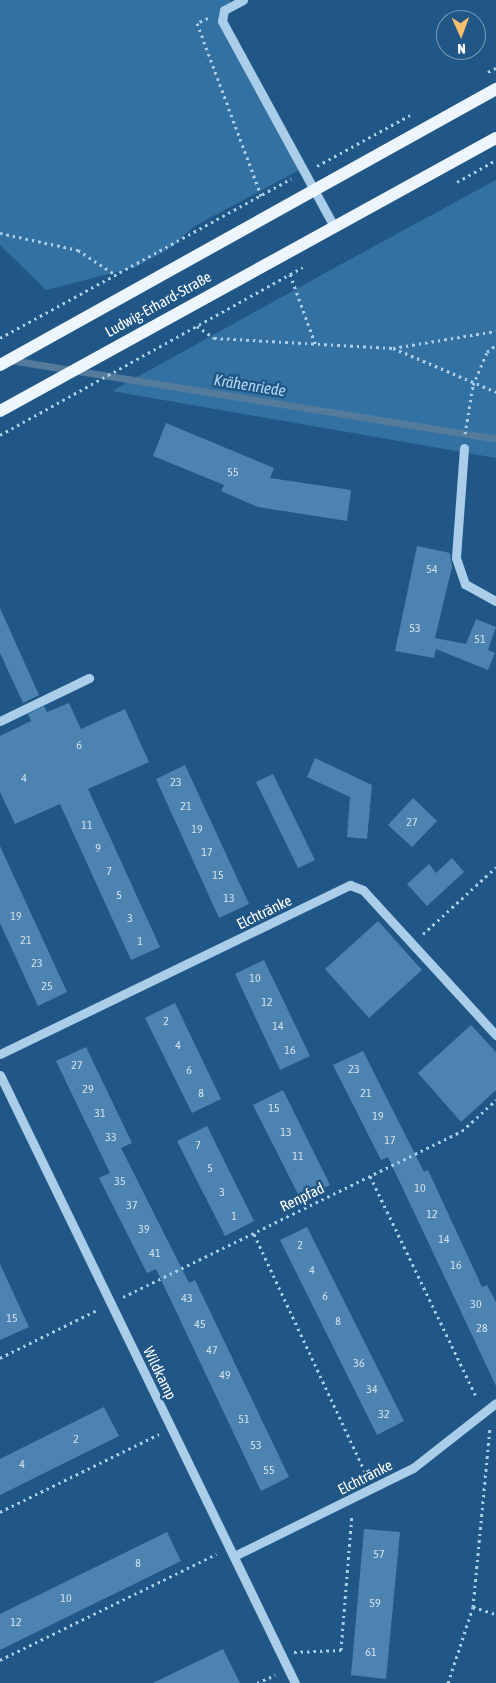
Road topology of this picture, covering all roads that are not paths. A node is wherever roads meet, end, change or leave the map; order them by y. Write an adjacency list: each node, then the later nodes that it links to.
1 (243, 0): 4 (street)
2 (496, 90): 4 (main road, Ludwig-Erhard-Straße)
3 (496, 138): 5 (main road, Ludwig-Erhard-Straße)
4 (313, 190): 5 (street); 6 (main road, Ludwig-Erhard-Straße)
5 (333, 225): 7 (main road, Ludwig-Erhard-Straße)
6 (0, 365)
7 (0, 411)
8 (464, 448): 9 (street)
9 (496, 601)
10 (89, 678): 11 (street)
11 (0, 720)
12 (496, 1035): 13 (street, Elchtränke)
13 (0, 1054)
14 (0, 1075): 16 (street, Wildkamp)
15 (496, 1403): 16 (street, Elchtränke)
16 (232, 1552): 17 (street, Wildkamp)
17 (295, 1683)

